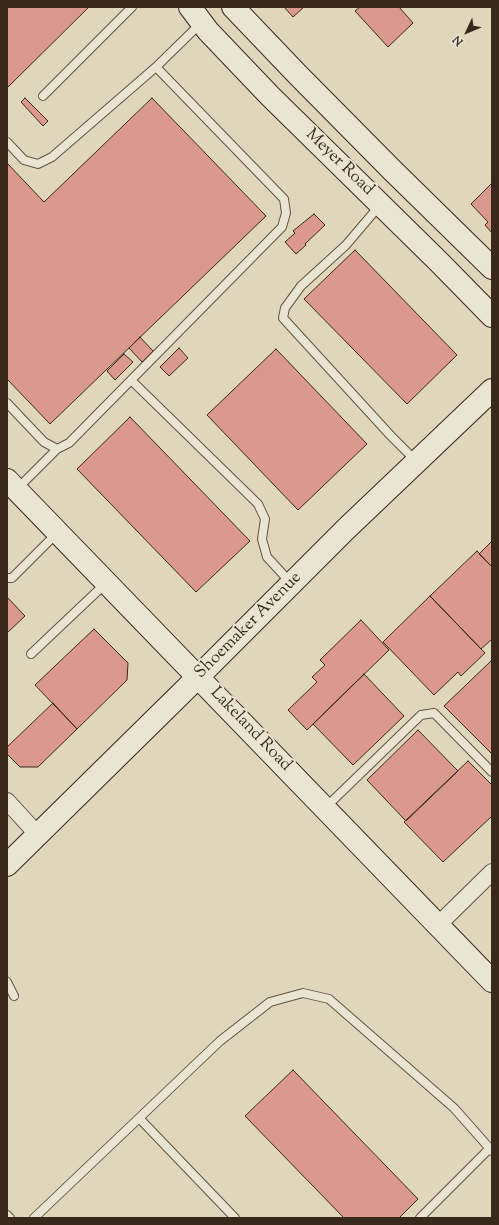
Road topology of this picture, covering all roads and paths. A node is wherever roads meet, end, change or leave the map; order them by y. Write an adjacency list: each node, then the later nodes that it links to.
1 (132, 7): 6 (lane)
2 (233, 7): 5 (main road, Meyer Road)
3 (196, 15): 4 (lane); 7 (main road, Meyer Road)
4 (156, 68): 8 (lane); 12 (lane)
5 (296, 74): 7 (main road); 10 (main road, Meyer Road)
6 (43, 96)
7 (270, 96): 9 (main road, Meyer Road)
8 (7, 142)
9 (381, 205): 11 (main road, Meyer Road); 16 (lane)
10 (492, 268)
11 (492, 316)
12 (131, 380): 15 (lane); 21 (lane)
13 (492, 390): 16 (main road, Shoemaker Avenue)
14 (7, 403): 15 (lane)
15 (57, 449): 17 (lane)
16 (417, 461): 21 (main road, Shoemaker Avenue)
17 (12, 485): 18 (main road, Lakeland Road)
18 (58, 532): 19 (lane); 20 (main road, Lakeland Road)
19 (7, 578)
20 (106, 583): 22 (lane); 23 (main road, Lakeland Road)
21 (292, 584): 23 (main road, Shoemaker Avenue)
22 (31, 654)
23 (198, 677): 26 (main road, Lakeland Road); 27 (main road, Shoemaker Avenue)
24 (492, 772): 26 (lane)
25 (7, 801): 27 (street)
26 (325, 808): 30 (main road, Lakeland Road)
27 (38, 835): 28 (main road, Shoemaker Avenue)
28 (7, 865)
29 (492, 872): 30 (street)
30 (438, 925): 31 (main road, Lakeland Road)
31 (492, 981)
32 (7, 982): 33 (lane)
33 (7, 992)
34 (139, 1118): 35 (lane); 38 (lane); 39 (lane)
35 (491, 1150): 40 (lane)
36 (7, 1215): 37 (lane)
37 (10, 1218)
38 (34, 1218)
39 (234, 1218)
40 (420, 1218)

